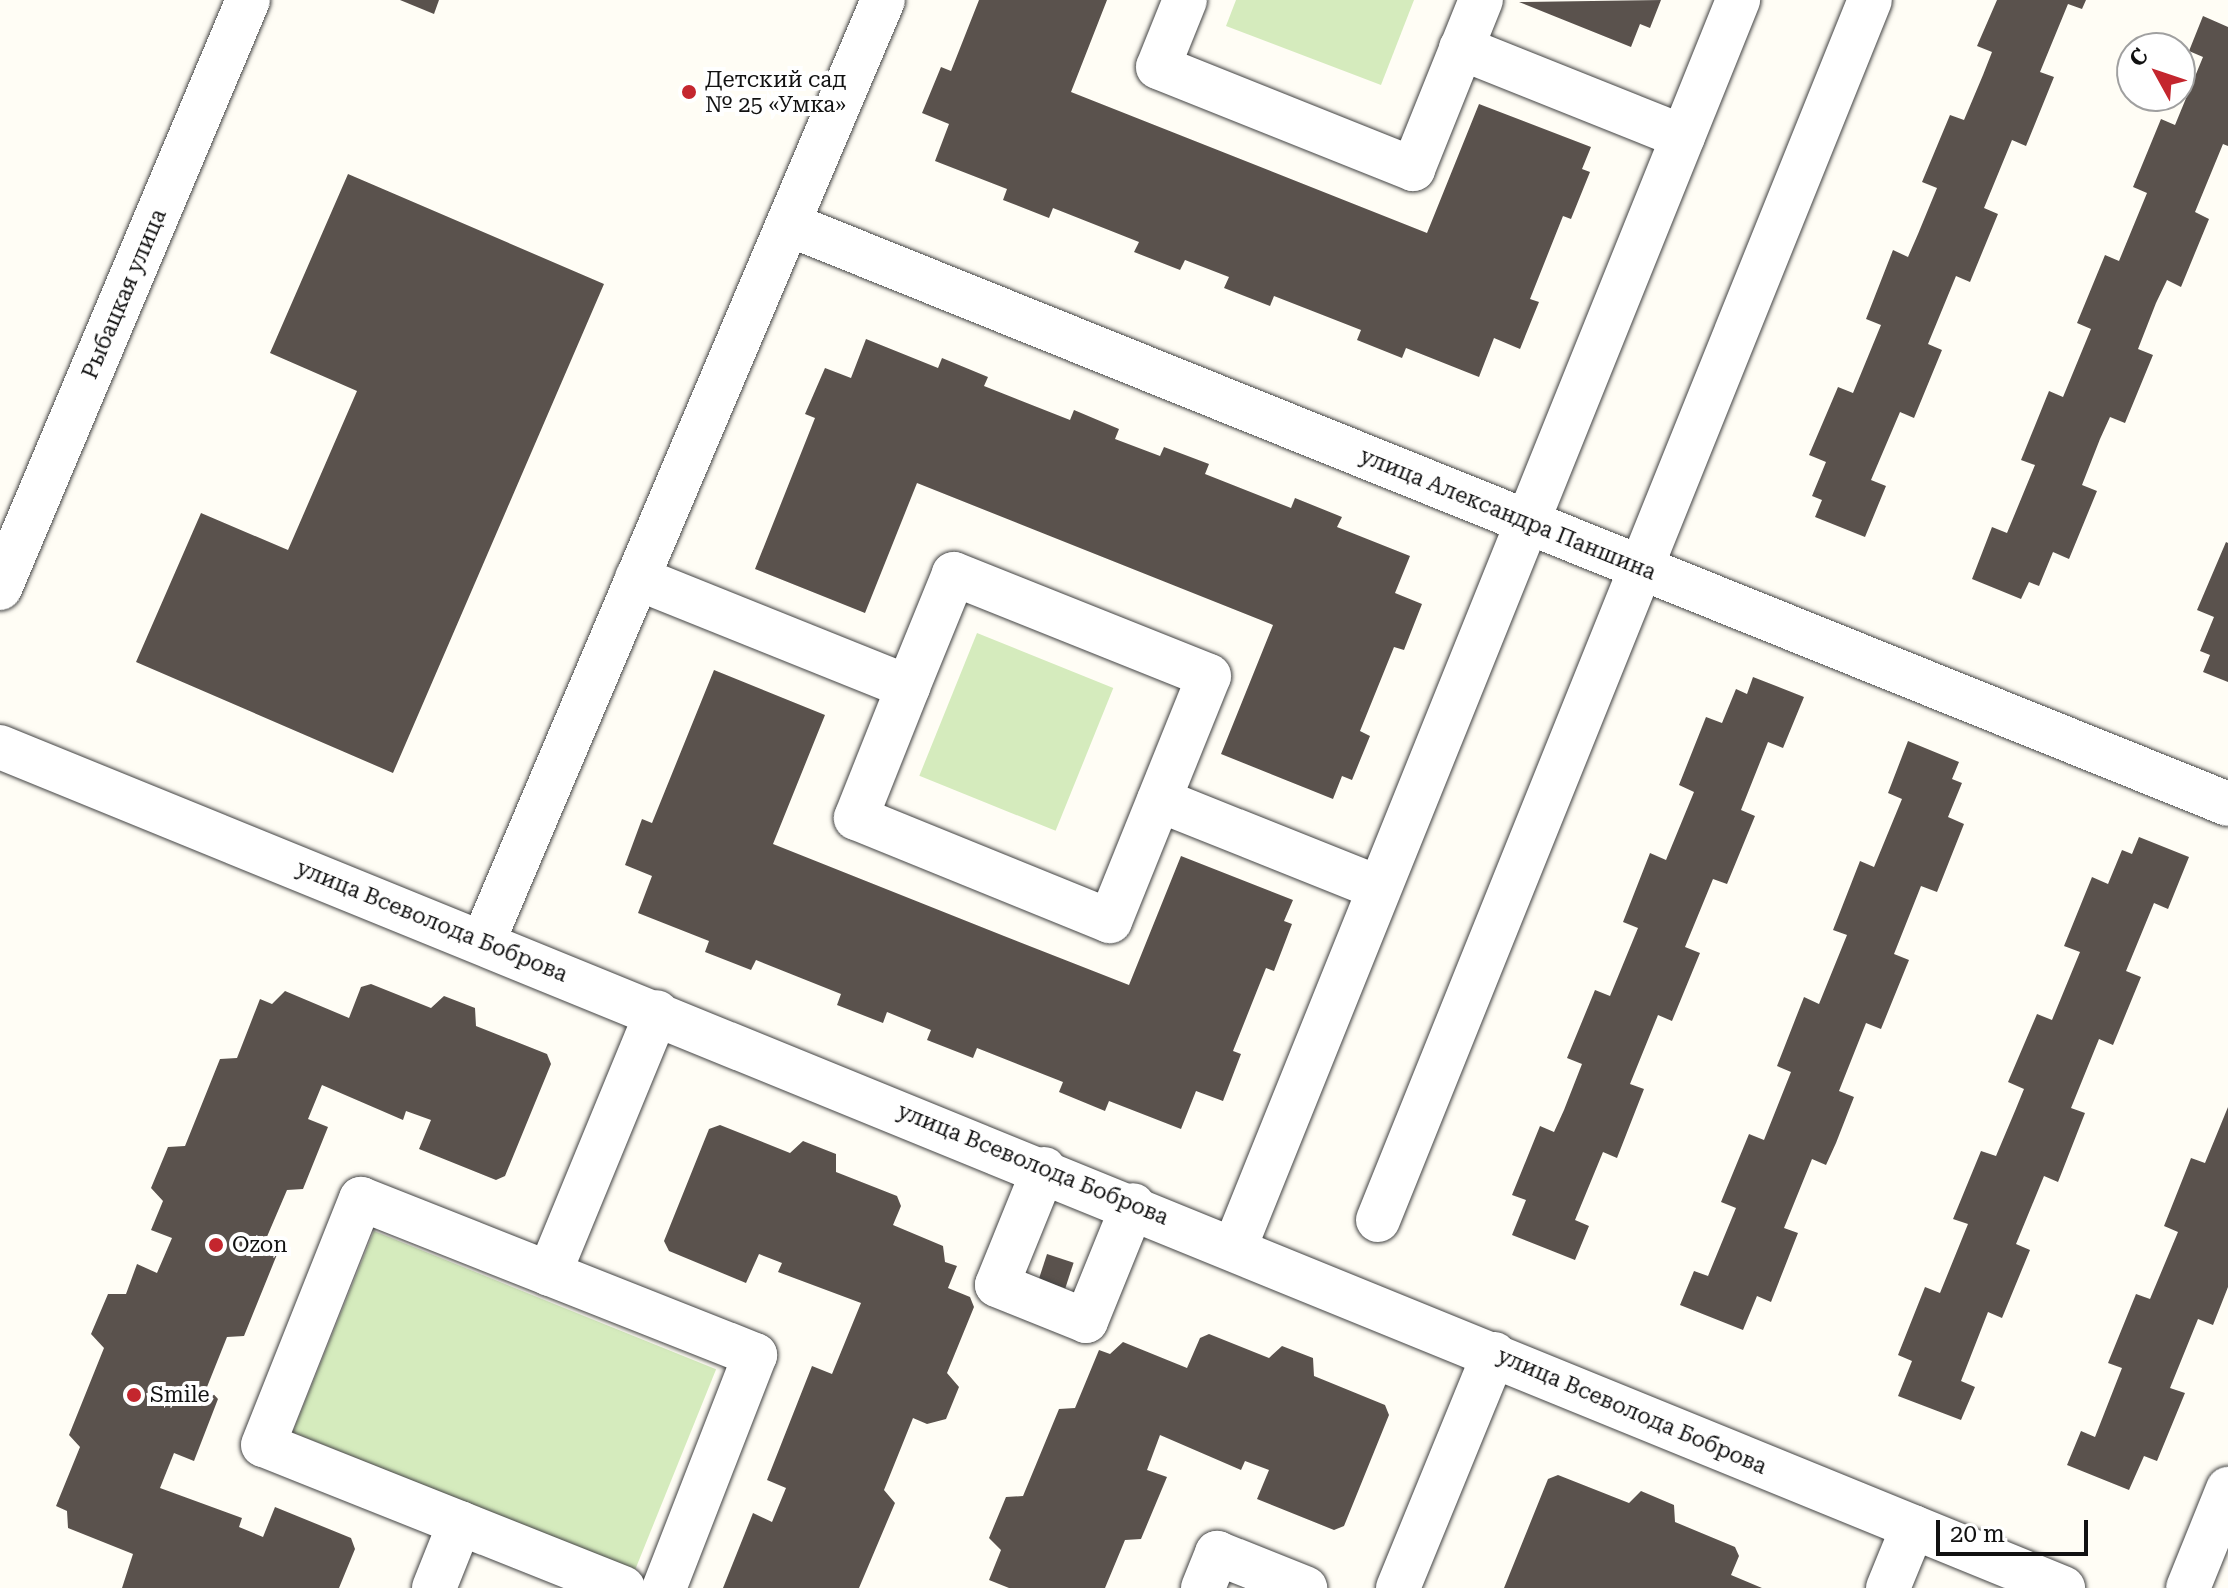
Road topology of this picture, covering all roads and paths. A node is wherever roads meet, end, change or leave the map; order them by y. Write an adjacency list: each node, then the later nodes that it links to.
1 (248, 0): 13 (street, Рыбацкая улица)
2 (883, 0): 9 (street)
3 (1185, 0): 7 (street)
4 (1481, 0): 7 (street)
5 (1738, 0): 8 (street)
6 (1870, 0): 11 (street)
7 (1461, 48): 8 (street)
8 (1683, 137): 10 (street)
9 (788, 224): 10 (street, улица Александра Паншина); 12 (street)
10 (1527, 521): 11 (street, улица Александра Паншина); 18 (street)
11 (1641, 568): 17 (street, улица Александра Паншина); 23 (street)
12 (637, 578): 14 (street); 19 (street)
13 (0, 588)
14 (908, 687): 16 (street); 16 (street)
15 (0, 747): 19 (street, улица Всеволода Боброва)
16 (1159, 800): 18 (street)
17 (2228, 804)
18 (1379, 888): 24 (street)
19 (483, 942): 20 (street, улица Всеволода Боброва)
20 (657, 1012): 21 (street, улица Всеволода Боброва); 25 (street)
21 (1044, 1169): 22 (street, улица Всеволода Боброва); 22 (street)
22 (1133, 1205): 24 (street, улица Всеволода Боброва)
23 (1378, 1220)
24 (1235, 1247): 26 (street, улица Всеволода Боброва)
25 (549, 1274): 28 (street); 32 (street)
26 (1494, 1354): 29 (street, улица Всеволода Боброва); 35 (street)
27 (2228, 1489): 38 (street)
28 (460, 1523): 30 (street); 31 (street)
29 (1913, 1527): 36 (street); 37 (street, улица Всеволода Боброва)
30 (434, 1588)
31 (623, 1588)
32 (664, 1588)
33 (1203, 1588): 34 (street)
34 (1305, 1588)
35 (1398, 1588)
36 (1888, 1588)
37 (2063, 1588)
38 (2188, 1588)

